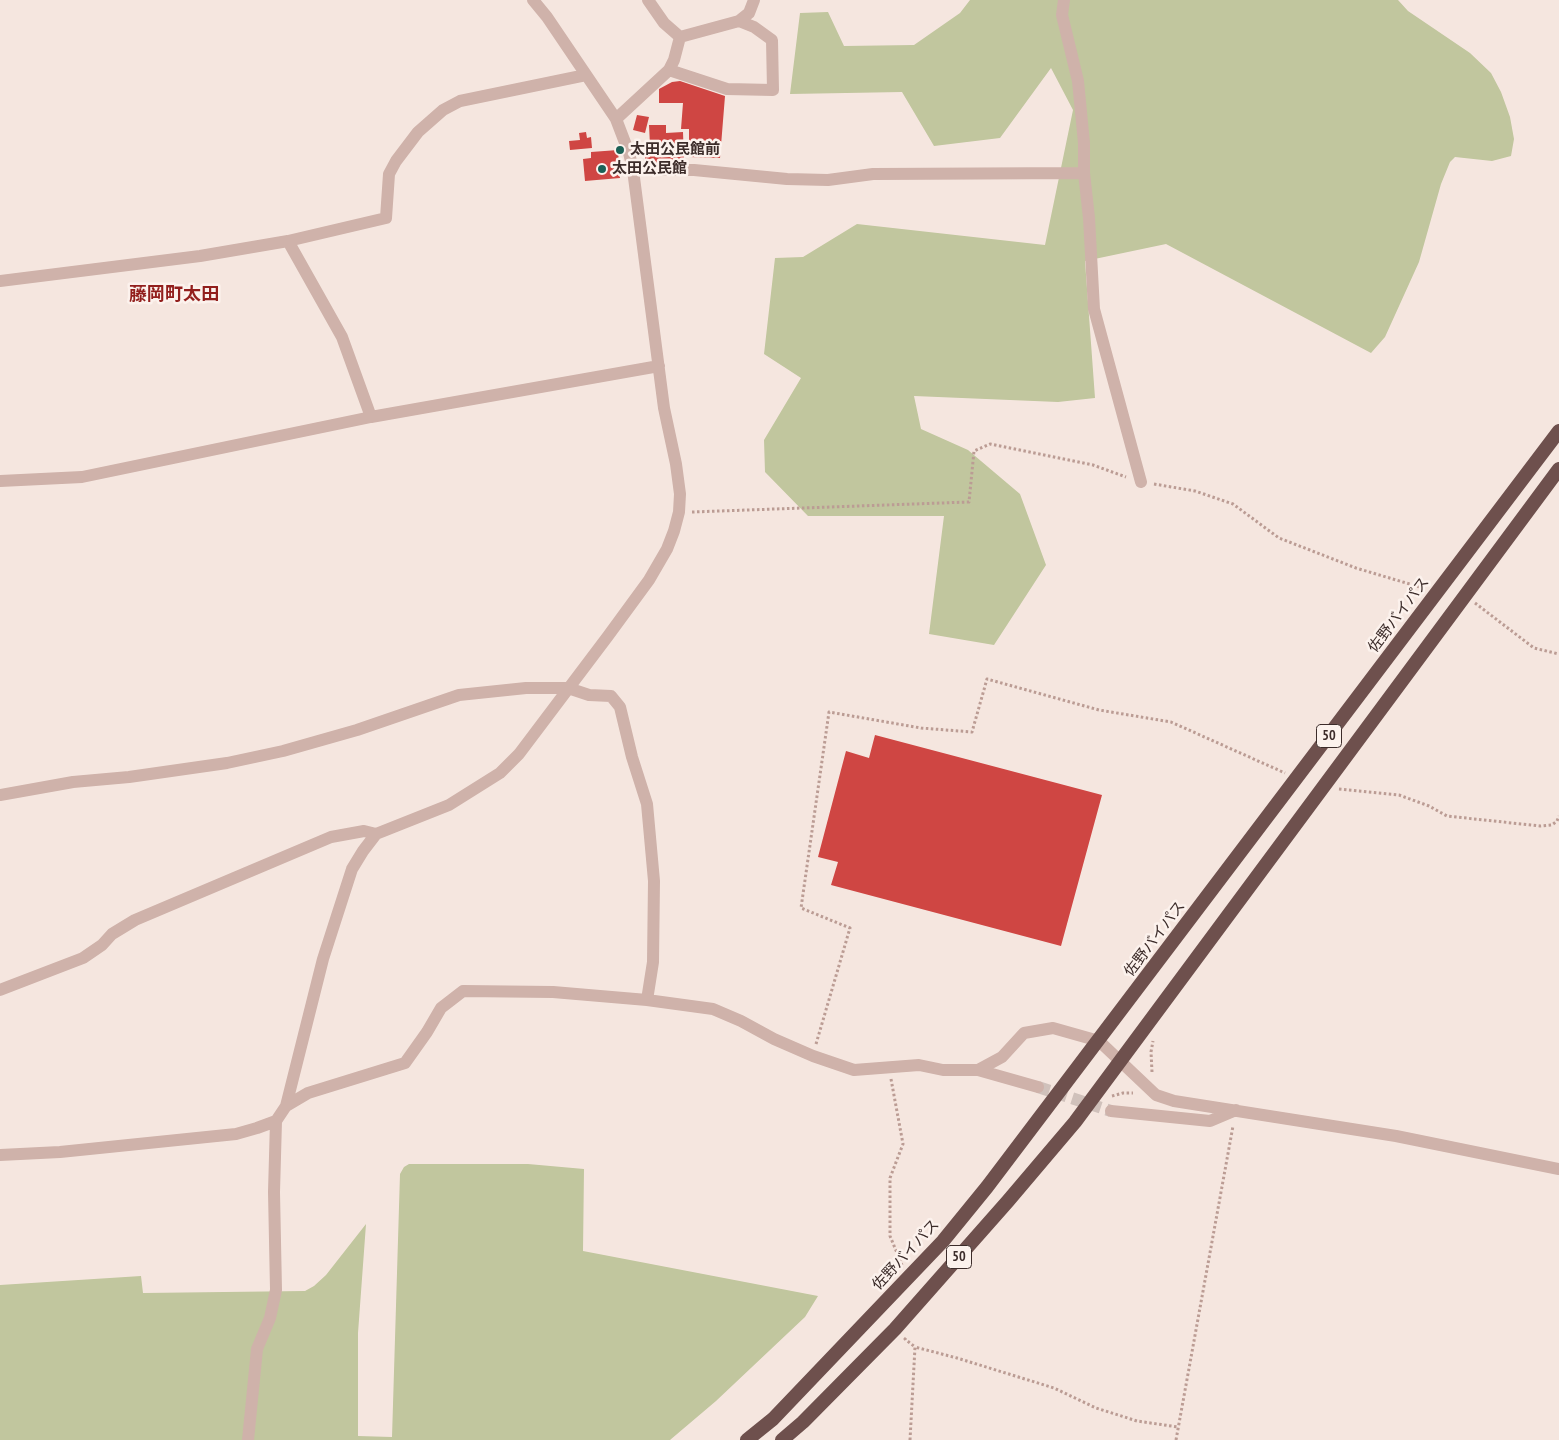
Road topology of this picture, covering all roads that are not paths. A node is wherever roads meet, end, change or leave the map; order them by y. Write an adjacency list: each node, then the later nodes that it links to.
1 (533, 0): 8 (street)
2 (648, 0): 6 (street)
3 (754, 0): 5 (street)
4 (1064, 0): 11 (street)
5 (738, 21): 6 (street); 7 (street)
6 (680, 37): 7 (street)
7 (668, 70): 9 (street)
8 (586, 75): 9 (street); 12 (street)
9 (616, 119): 10 (street)
10 (633, 170): 11 (street); 14 (street)
11 (1084, 173): 19 (street)
12 (288, 241): 13 (street); 15 (street)
13 (0, 281)
14 (659, 366): 15 (street); 20 (street)
15 (371, 417): 18 (street)
16 (1559, 431): 25 (highway, 佐野バイパス / 50)
17 (1559, 468): 26 (highway, 50)
18 (0, 481)
19 (1141, 482)
20 (568, 688): 21 (street); 22 (street); 24 (street)
21 (0, 795)
22 (376, 834): 23 (street); 29 (street)
23 (0, 990)
24 (647, 1000): 27 (street); 29 (street)
25 (1099, 1040): 26 (street); 27 (street); 36 (highway, 佐野バイパス / 50)
26 (1120, 1061): 30 (street); 37 (highway, 50)
27 (978, 1070): 28 (street)
28 (1038, 1087)
29 (286, 1106): 32 (street)
30 (1236, 1110): 31 (street); 34 (street)
31 (1111, 1111)
32 (276, 1120): 33 (street); 35 (street)
33 (0, 1155)
34 (1559, 1169)
35 (248, 1440)
36 (747, 1440)
37 (782, 1440)

